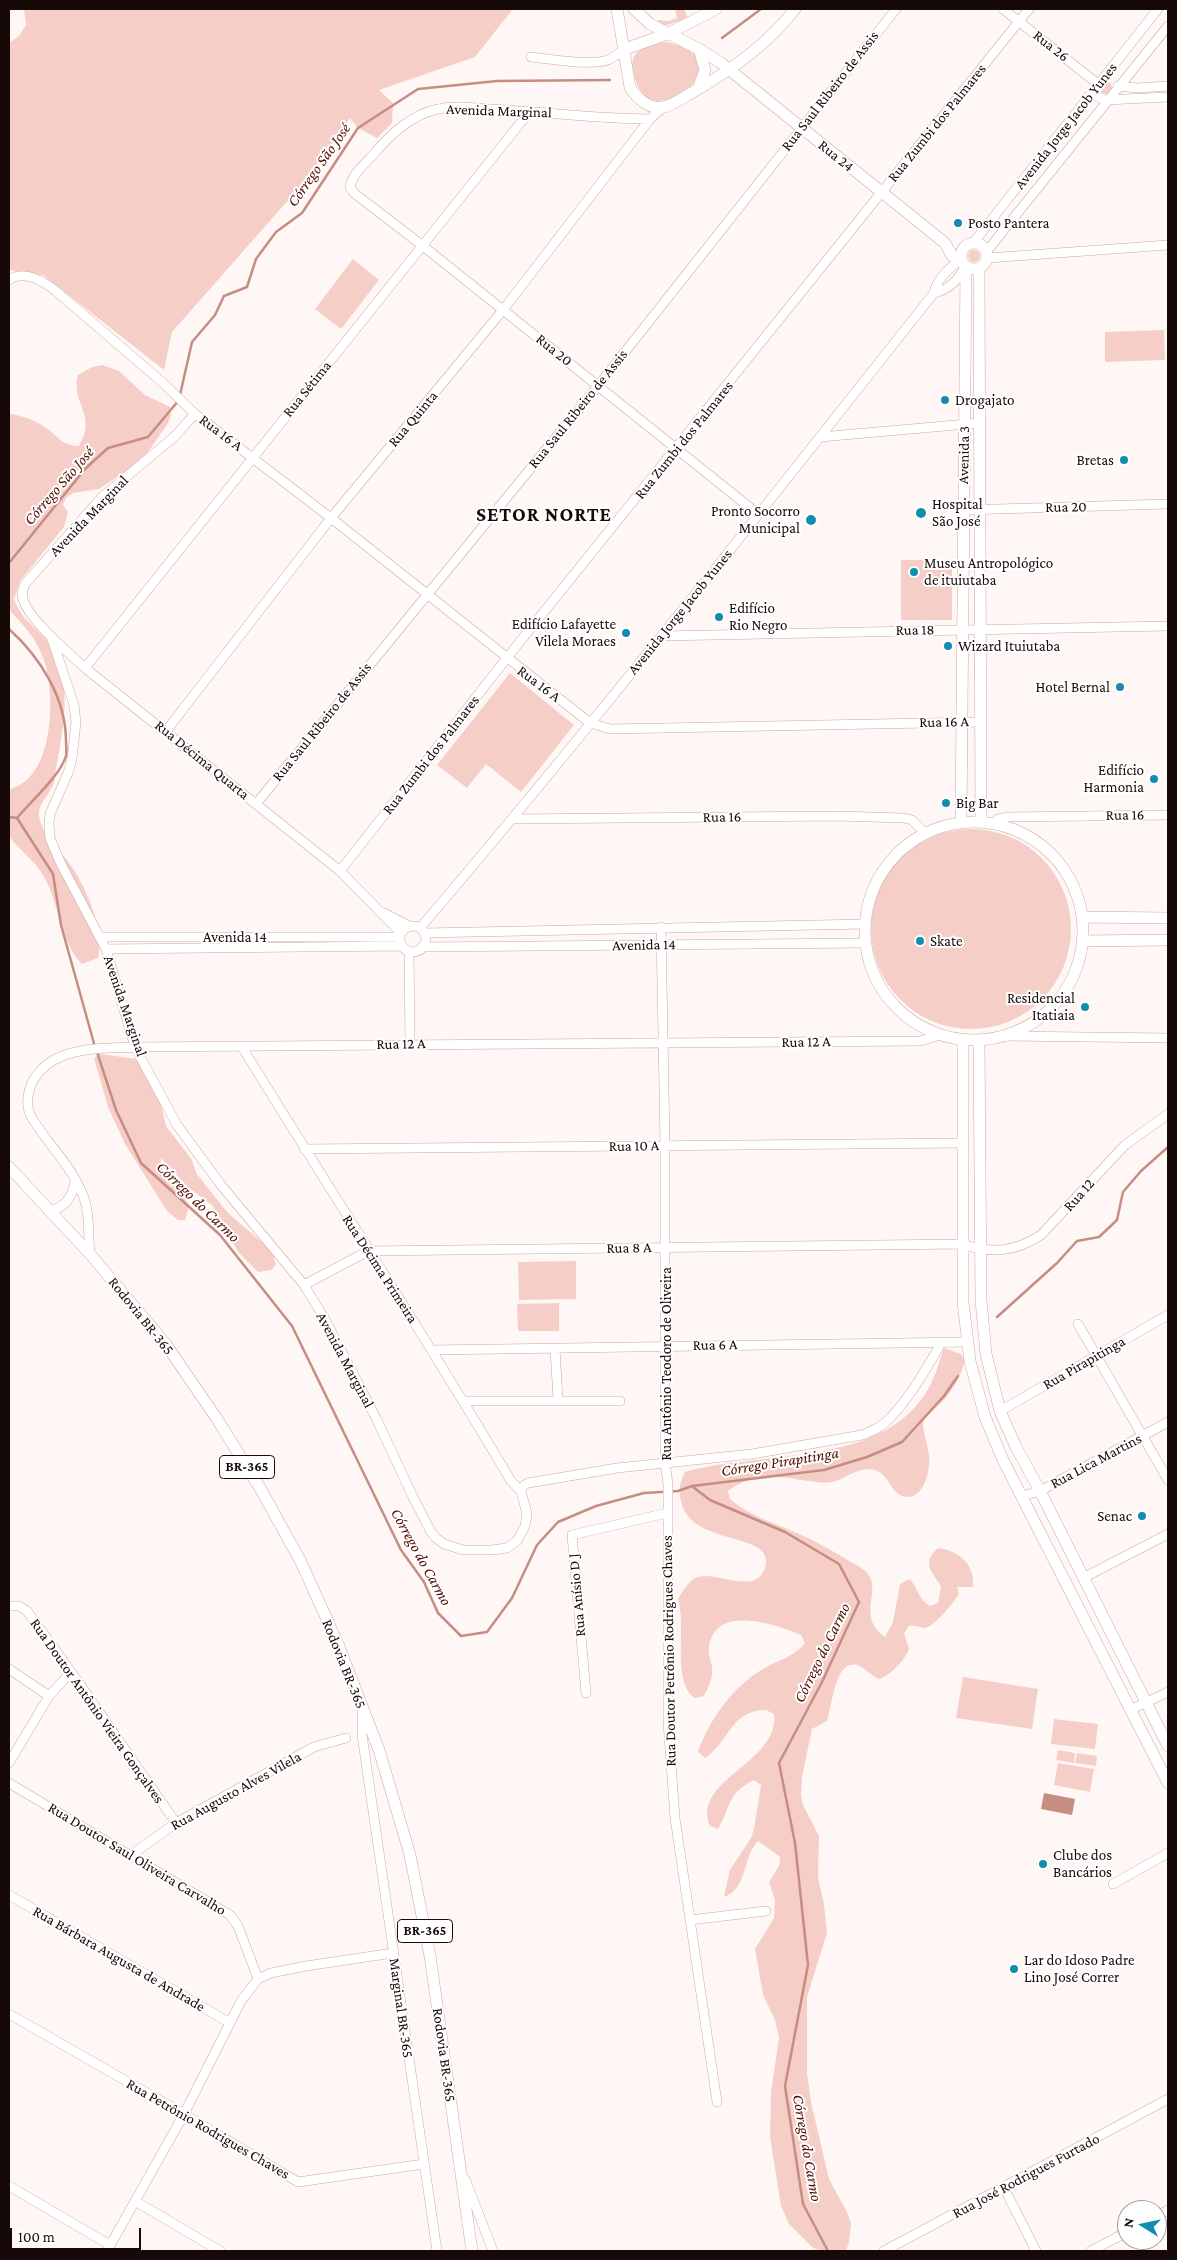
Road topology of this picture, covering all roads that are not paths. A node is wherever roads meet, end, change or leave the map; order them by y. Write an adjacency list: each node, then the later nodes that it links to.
1 (617, 9): 12 (main road)
2 (634, 9): 11 (main road)
3 (716, 9): 11 (main road)
4 (794, 9): 15 (main road)
5 (896, 9): 26 (street, Rua Saul Ribeiro de Assis)
6 (1004, 9): 9 (street, Rua 26)
7 (1028, 9): 9 (street, Rua Zumbi dos Palmares)
8 (1158, 9): 16 (street, Avenida Jorge Jacob Yunes)
9 (1019, 21): 19 (street, Rua 26); 28 (street, Rua Zumbi dos Palmares)
10 (1168, 26): 17 (street, Avenida Jorge Jacob Yunes)
11 (668, 34): 12 (main road); 13 (main road)
12 (625, 49): 14 (street); 23 (main road)
13 (699, 49): 15 (main road, Rua 24); 20 (main road)
14 (531, 57)
15 (727, 70): 20 (main road); 26 (main road, Rua 24)
16 (1105, 76): 17 (street); 19 (street, Avenida Jorge Jacob Yunes)
17 (1118, 86): 18 (street); 22 (street, Avenida Jorge Jacob Yunes)
18 (1168, 86)
19 (1096, 87): 22 (street); 32 (street, Avenida Jorge Jacob Yunes)
20 (698, 89): 23 (main road)
21 (1168, 97): 22 (street)
22 (1109, 100): 31 (street, Avenida Jorge Jacob Yunes)
23 (662, 108): 25 (street, Rua Quinta)
24 (530, 111): 25 (street, Avenida Marginal); 27 (street, Avenida Marginal); 30 (street, Rua Sétima)
25 (650, 119): 35 (street, Rua Quinta)
26 (801, 128): 28 (main road, Rua 24); 36 (street, Rua Saul Ribeiro de Assis)
27 (350, 187): 30 (street, Rua 20)
28 (881, 193): 32 (main road, Rua 24); 41 (street, Rua Zumbi dos Palmares)
29 (1168, 245): 31 (street)
30 (423, 246): 35 (street, Rua 20); 42 (street, Rua Sétima)
31 (987, 255): 32 (main road, Rua 24); 33 (main road)
32 (965, 257): 33 (main road); 39 (main road, Avenida 3); 40 (street, Avenida Jorge Jacob Yunes)
33 (979, 269): 38 (main road, Avenida 3)
34 (10, 279): 37 (street, Rua 16 A)
35 (503, 310): 36 (street, Rua 20); 47 (street, Rua Quinta)
36 (598, 386): 41 (street, Rua 20); 48 (street, Rua Saul Ribeiro de Assis)
37 (195, 414): 42 (street, Rua 16 A); 49 (street, Avenida Marginal)
38 (979, 424): 39 (street); 44 (main road, Avenida 3)
39 (964, 425): 40 (street); 45 (main road, Avenida 3)
40 (820, 437): 46 (street, Avenida Jorge Jacob Yunes)
41 (677, 449): 46 (street, Rua 20); 55 (street, Rua Zumbi dos Palmares)
42 (252, 458): 47 (street, Rua 16 A); 56 (street, Rua Sétima)
43 (1168, 504): 44 (street, Rua 20)
44 (980, 509): 45 (street, Rua 20); 52 (main road, Avenida 3)
45 (963, 510): 51 (main road, Avenida 3)
46 (758, 514): 54 (street, Avenida Jorge Jacob Yunes)
47 (331, 518): 48 (street, Rua 16 A); 60 (street, Rua Quinta)
48 (427, 594): 55 (street, Rua 16 A); 61 (street, Rua Saul Ribeiro de Assis)
49 (26, 608): 53 (street, Rua Décima Quarta)
50 (1168, 626): 52 (street, Rua 18)
51 (962, 628): 52 (street, Rua 18); 54 (street, Rua 18); 57 (main road, Avenida 3)
52 (980, 628): 58 (main road, Avenida 3)
53 (51, 636): 56 (street, Rua Décima Quarta); 77 (street, Avenida Marginal)
54 (662, 636): 59 (street, Avenida Jorge Jacob Yunes)
55 (506, 659): 59 (street, Rua 16 A); 68 (street, Rua Zumbi dos Palmares)
56 (85, 668): 60 (street, Rua Décima Quarta)
57 (962, 722): 58 (street, Rua 16 A); 59 (street, Rua 16 A); 65 (main road, Avenida 3)
58 (980, 722): 64 (main road, Avenida 3)
59 (590, 723): 63 (street, Avenida Jorge Jacob Yunes)
60 (166, 731): 61 (street, Rua Décima Quarta)
61 (256, 804): 68 (street, Rua Décima Quarta)
62 (1168, 815): 66 (street, Rua 16)
63 (513, 819): 67 (street, Rua 16); 75 (street, Avenida Jorge Jacob Yunes)
64 (981, 821): 65 (main road); 66 (main road)
65 (961, 822): 67 (main road)
66 (993, 824): 70 (main road)
67 (925, 833): 72 (main road)
68 (340, 871): 69 (street, Rua Décima Quarta)
69 (380, 911): 73 (street, Rua Décima Quarta); 76 (street, Rua Décima Quarta)
70 (1082, 917): 71 (main road); 79 (main road)
71 (1168, 918)
72 (865, 924): 74 (street, Avenida 14); 80 (main road)
73 (409, 926): 75 (street, Avenida 14); 76 (street)
74 (661, 927): 75 (street, Avenida 14); 81 (street, Rua Antônio Teodoro de Oliveira)
75 (422, 930): 82 (street)
76 (401, 935): 77 (street, Avenida 14); 83 (street)
77 (100, 937): 84 (street, Avenida Marginal)
78 (1168, 940): 79 (main road)
79 (1083, 941): 86 (main road)
80 (865, 943): 81 (street, Avenida 14); 85 (main road)
81 (662, 944): 82 (street, Avenida 14); 91 (street, Rua Antônio Teodoro de Oliveira)
82 (422, 947): 83 (street, Avenida 14)
83 (406, 949): 84 (street, Avenida 14); 90 (street)
84 (106, 950): 92 (street, Avenida Marginal)
85 (937, 1036): 88 (main road); 91 (street, Rua 12 A)
86 (1006, 1036): 87 (street); 89 (main road)
87 (1168, 1038)
88 (963, 1041): 89 (main road); 95 (main road)
89 (979, 1041): 103 (main road)
90 (410, 1043): 91 (street, Rua 12 A); 93 (street, Rua 12 A)
91 (663, 1043): 96 (street, Rua Antônio Teodoro de Oliveira)
92 (135, 1047): 93 (street, Rua 12 A); 99 (street, Rua 12 A); 106 (street, Avenida Marginal)
93 (242, 1047): 97 (street, Rua Décima Primeira)
94 (1168, 1114): 103 (street, Rua 12)
95 (963, 1143): 96 (street, Rua 10 A); 101 (main road)
96 (665, 1145): 97 (street, Rua 10 A); 102 (street, Rua Antônio Teodoro de Oliveira)
97 (304, 1149): 104 (street, Rua Décima Primeira)
98 (9, 1167): 100 (main road, Rodovia BR-365 / BR-365)
99 (75, 1182): 100 (street); 105 (street, Rua 12 A)
100 (49, 1210): 105 (main road, Rodovia BR-365 / BR-365)
101 (962, 1244): 102 (street, Rua 8 A); 103 (street, Rua 12); 110 (main road)
102 (665, 1248): 104 (street, Rua 8 A); 111 (street, Rua Antônio Teodoro de Oliveira)
103 (980, 1248): 118 (main road)
104 (368, 1251): 106 (street, Rua 8 A); 113 (street, Rua Décima Primeira)
105 (90, 1254): 137 (main road, Rodovia BR-365 / BR-365)
106 (304, 1286): 123 (street, Avenida Marginal)
107 (1168, 1314): 114 (street, Rua Pirapitinga)
108 (1078, 1324): 114 (street)
109 (942, 1342): 110 (street, Rua 6 A); 111 (street, Rua 6 A); 121 (street)
110 (968, 1342): 125 (main road)
111 (666, 1345): 112 (street, Rua 6 A); 121 (street, Rua Antônio Teodoro de Oliveira)
112 (554, 1348): 113 (street, Rua 6 A); 115 (street)
113 (432, 1350): 116 (street, Rua Décima Primeira)
114 (1096, 1356): 118 (street, Rua Pirapitinga); 120 (street)
115 (558, 1400): 116 (street); 117 (street)
116 (464, 1401): 123 (street, Rua Décima Primeira)
117 (620, 1401)
118 (1000, 1411): 124 (main road)
119 (1168, 1422): 120 (street, Rua Lica Martins)
120 (1143, 1437): 122 (street); 124 (street, Rua Lica Martins)
121 (665, 1462): 123 (street); 126 (street, Rua Antônio Teodoro de Oliveira)
122 (1168, 1480)
123 (521, 1490)
124 (1040, 1491): 125 (street, Rua Lica Martins); 129 (main road)
125 (1022, 1496): 138 (main road)
126 (667, 1501): 127 (street, Rua Doutor Petrônio Rodrigues Chaves)
127 (667, 1513): 134 (street, Rua Anísio D J); 150 (street, Rua Doutor Petrônio Rodrigues Chaves)
128 (1168, 1534): 129 (street)
129 (1083, 1578): 136 (main road)
130 (11, 1606): 132 (street, Rua Doutor Antônio Vieira Gonçalves)
131 (9, 1669): 135 (street)
132 (70, 1673): 135 (street); 144 (street, Rua Doutor Antônio Vieira Gonçalves)
133 (1168, 1692): 136 (street)
134 (586, 1693)
135 (49, 1696): 141 (street)
136 (1146, 1703): 138 (street); 140 (main road)
137 (362, 1706): 151 (street, Marginal BR-365); 158 (main road, Rodovia BR-365 / BR-365)
138 (1130, 1710): 143 (main road)
139 (346, 1738): 144 (street, Rua Augusto Alves Vilela)
140 (1168, 1746)
141 (9, 1763)
142 (9, 1783): 146 (street, Rua Doutor Saul Oliveira Carvalho)
143 (1168, 1783)
144 (176, 1823): 146 (street, Rua Augusto Alves Vilela)
145 (1168, 1853): 147 (street)
146 (131, 1854): 152 (street, Rua Doutor Saul Oliveira Carvalho)
147 (1114, 1884)
148 (9, 1895): 154 (street, Rua Bárbara Augusta de Andrade)
149 (766, 1911): 150 (street)
150 (690, 1920): 156 (street, Rua Doutor Petrônio Rodrigues Chaves)
151 (393, 1953): 152 (street); 159 (street, Marginal BR-365)
152 (258, 1979): 154 (street)
153 (9, 2014): 157 (street, Rua Petrônio Rodrigues Chaves)
154 (230, 2023): 157 (street)
155 (1168, 2099): 161 (street, Rua José Rodrigues Furtado)
156 (717, 2102)
157 (184, 2114): 159 (street, Rua Petrônio Rodrigues Chaves); 162 (street)
158 (459, 2162): 167 (main road, Rodovia BR-365 / BR-365); 168 (street)
159 (424, 2164): 166 (street, Marginal BR-365)
160 (9, 2186): 164 (street)
161 (1004, 2188): 169 (street, Rua José Rodrigues Furtado); 170 (street)
162 (135, 2201): 164 (street); 165 (street)
163 (1117, 2237): 171 (street)
164 (108, 2248)
165 (220, 2251)
166 (437, 2251)
167 (472, 2251)
168 (492, 2251)
169 (884, 2251)
170 (1036, 2251)
171 (1091, 2251)

